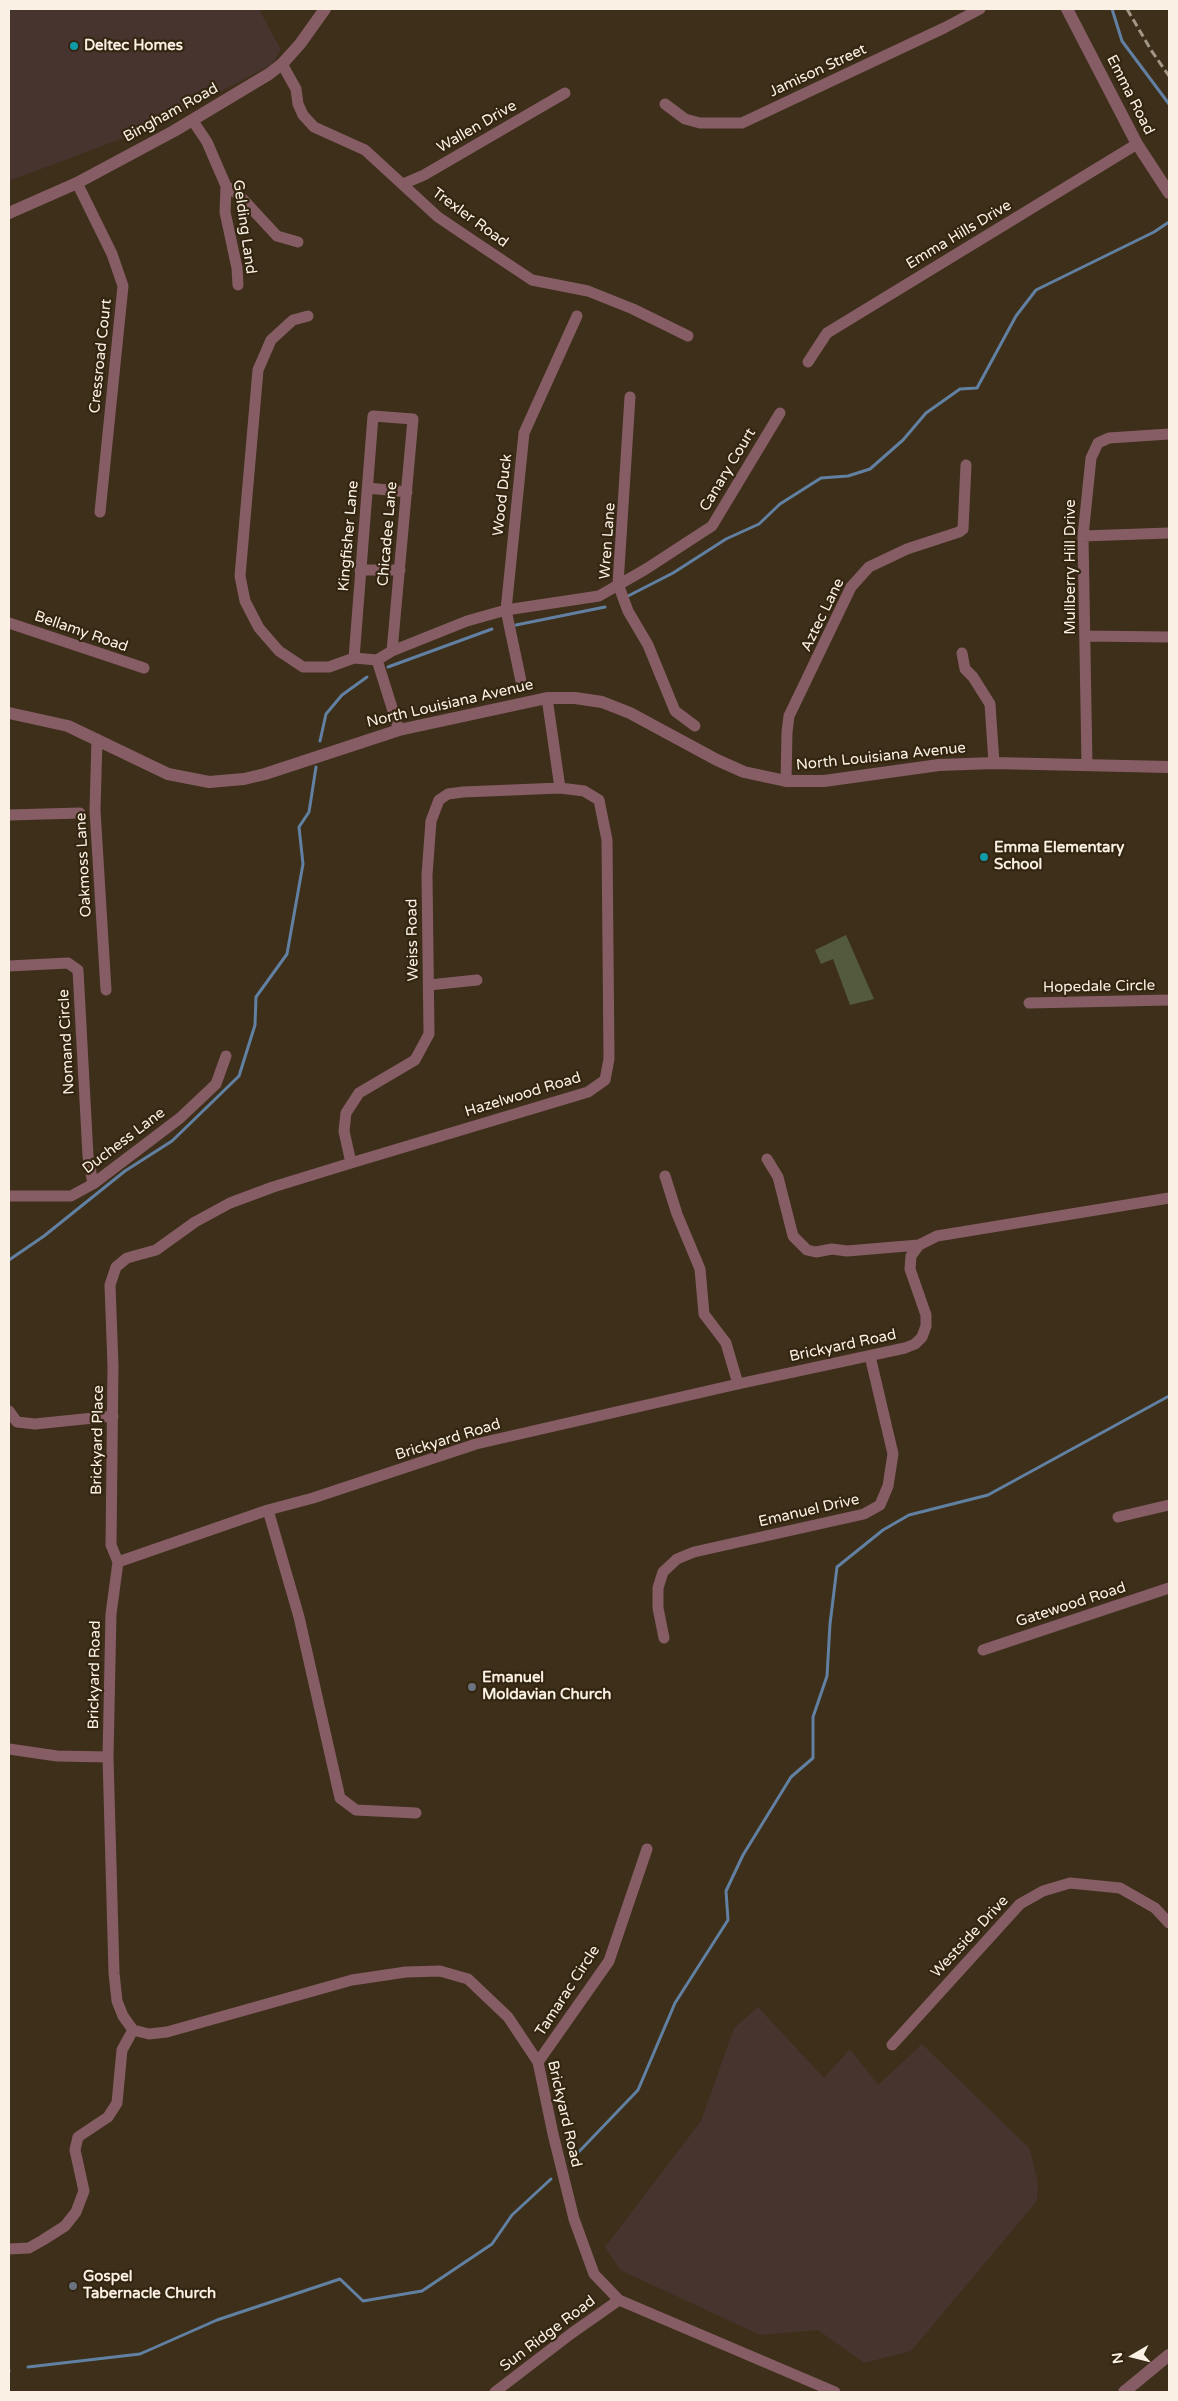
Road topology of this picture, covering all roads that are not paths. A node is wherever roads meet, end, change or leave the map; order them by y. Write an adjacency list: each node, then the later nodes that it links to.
1 (325, 9): 4 (street, Bingham Road)
2 (980, 9): 6 (street, Jamison Street)
3 (1067, 9): 8 (street, Emma Road)
4 (282, 64): 7 (street, Bingham Road); 10 (street, Trexler Road)
5 (565, 93): 10 (street, Wallen Drive)
6 (665, 104)
7 (193, 121): 9 (street, Bingham Road); 11 (street, Gelding Land)
8 (1137, 144): 12 (street, Emma Road); 19 (street, Emma Hills Drive)
9 (77, 183): 13 (street, Bingham Road); 27 (street, Cressroad Court)
10 (402, 184): 18 (street, Trexler Road)
11 (226, 186): 14 (street); 15 (street, Gelding Land)
12 (1169, 193)
13 (9, 213)
14 (298, 242)
15 (238, 285)
16 (308, 316): 39 (street)
17 (577, 316): 33 (street, Wood Duck)
18 (688, 336)
19 (808, 362)
20 (630, 397): 32 (street, Wren Lane)
21 (780, 413): 32 (street, Canary Court)
22 (413, 419): 25 (street, Kingfisher Lane); 26 (street, Chicadee Lane)
23 (1169, 434): 29 (street, Mullberry Hill Drive)
24 (966, 465): 51 (street, Aztec Lane)
25 (368, 488): 26 (street); 30 (street, Kingfisher Lane)
26 (407, 492): 31 (street, Chicadee Lane)
27 (100, 512)
28 (1169, 533): 29 (street)
29 (1083, 536): 35 (street, Mullberry Hill Drive)
30 (360, 570): 31 (street); 39 (street, Kingfisher Lane)
31 (400, 570): 37 (street, Chicadee Lane)
32 (618, 584): 33 (street, Canary Court); 45 (street, Wren Lane)
33 (506, 610): 37 (street, Canary Court); 42 (street, Wood Duck)
34 (9, 623): 41 (street, Bellamy Road)
35 (1086, 636): 36 (street); 49 (street, Mullberry Hill Drive)
36 (1169, 637)
37 (392, 650): 40 (street, Canary Court)
38 (962, 653): 48 (street)
39 (354, 658): 40 (street)
40 (377, 660): 46 (street)
41 (144, 668)
42 (522, 686)
43 (547, 698): 46 (street, North Louisiana Avenue); 51 (street, North Louisiana Avenue); 52 (street)
44 (9, 713): 47 (street, North Louisiana Avenue)
45 (695, 726)
46 (399, 730): 47 (street, North Louisiana Avenue)
47 (97, 739): 58 (street, Oakmoss Lane)
48 (994, 763): 49 (street, North Louisiana Avenue); 51 (street, North Louisiana Avenue)
49 (1087, 765): 50 (street, North Louisiana Avenue)
50 (1169, 767)
51 (786, 781)
52 (560, 788): 57 (street, Weiss Road); 63 (street, Hazelwood Road)
53 (80, 813): 54 (street)
54 (9, 815)
55 (9, 966): 65 (street, Nomand Circle)
56 (477, 980): 57 (street)
57 (429, 985): 63 (street, Weiss Road)
58 (106, 990)
59 (1169, 1000): 60 (street, Hopedale Circle)
60 (1029, 1003)
61 (226, 1056): 65 (street, Duchess Lane)
62 (767, 1158): 68 (street)
63 (351, 1164): 69 (street, Hazelwood Road)
64 (664, 1176): 71 (street)
65 (93, 1184): 66 (street, Duchess Lane)
66 (9, 1196)
67 (1169, 1198): 68 (street)
68 (919, 1245): 70 (street, Brickyard Road)
69 (112, 1317): 73 (street, Brickyard Place)
70 (870, 1356): 71 (street, Brickyard Road); 79 (street, Emanuel Drive)
71 (738, 1384): 75 (street, Brickyard Road)
72 (9, 1411): 73 (street)
73 (113, 1416): 77 (street, Brickyard Place)
74 (1169, 1505): 76 (street)
75 (268, 1510): 77 (street, Brickyard Road); 83 (street)
76 (1118, 1517)
77 (118, 1562): 82 (street, Brickyard Road)
78 (1169, 1588): 80 (street, Gatewood Road)
79 (664, 1638)
80 (983, 1650)
81 (9, 1749): 82 (street)
82 (108, 1757): 86 (street, Brickyard Road)
83 (416, 1813)
84 (647, 1849): 88 (street, Tamarac Circle)
85 (1169, 1923): 87 (street, Westside Drive)
86 (133, 2030): 88 (street, Brickyard Road); 89 (street)
87 (892, 2045)
88 (538, 2062): 90 (street, Brickyard Road)
89 (9, 2249)
90 (619, 2300): 92 (street, Sun Ridge Road); 93 (street, Brickyard Road)
91 (1169, 2355): 94 (street)
92 (496, 2392)
93 (835, 2392)
94 (1124, 2392)

